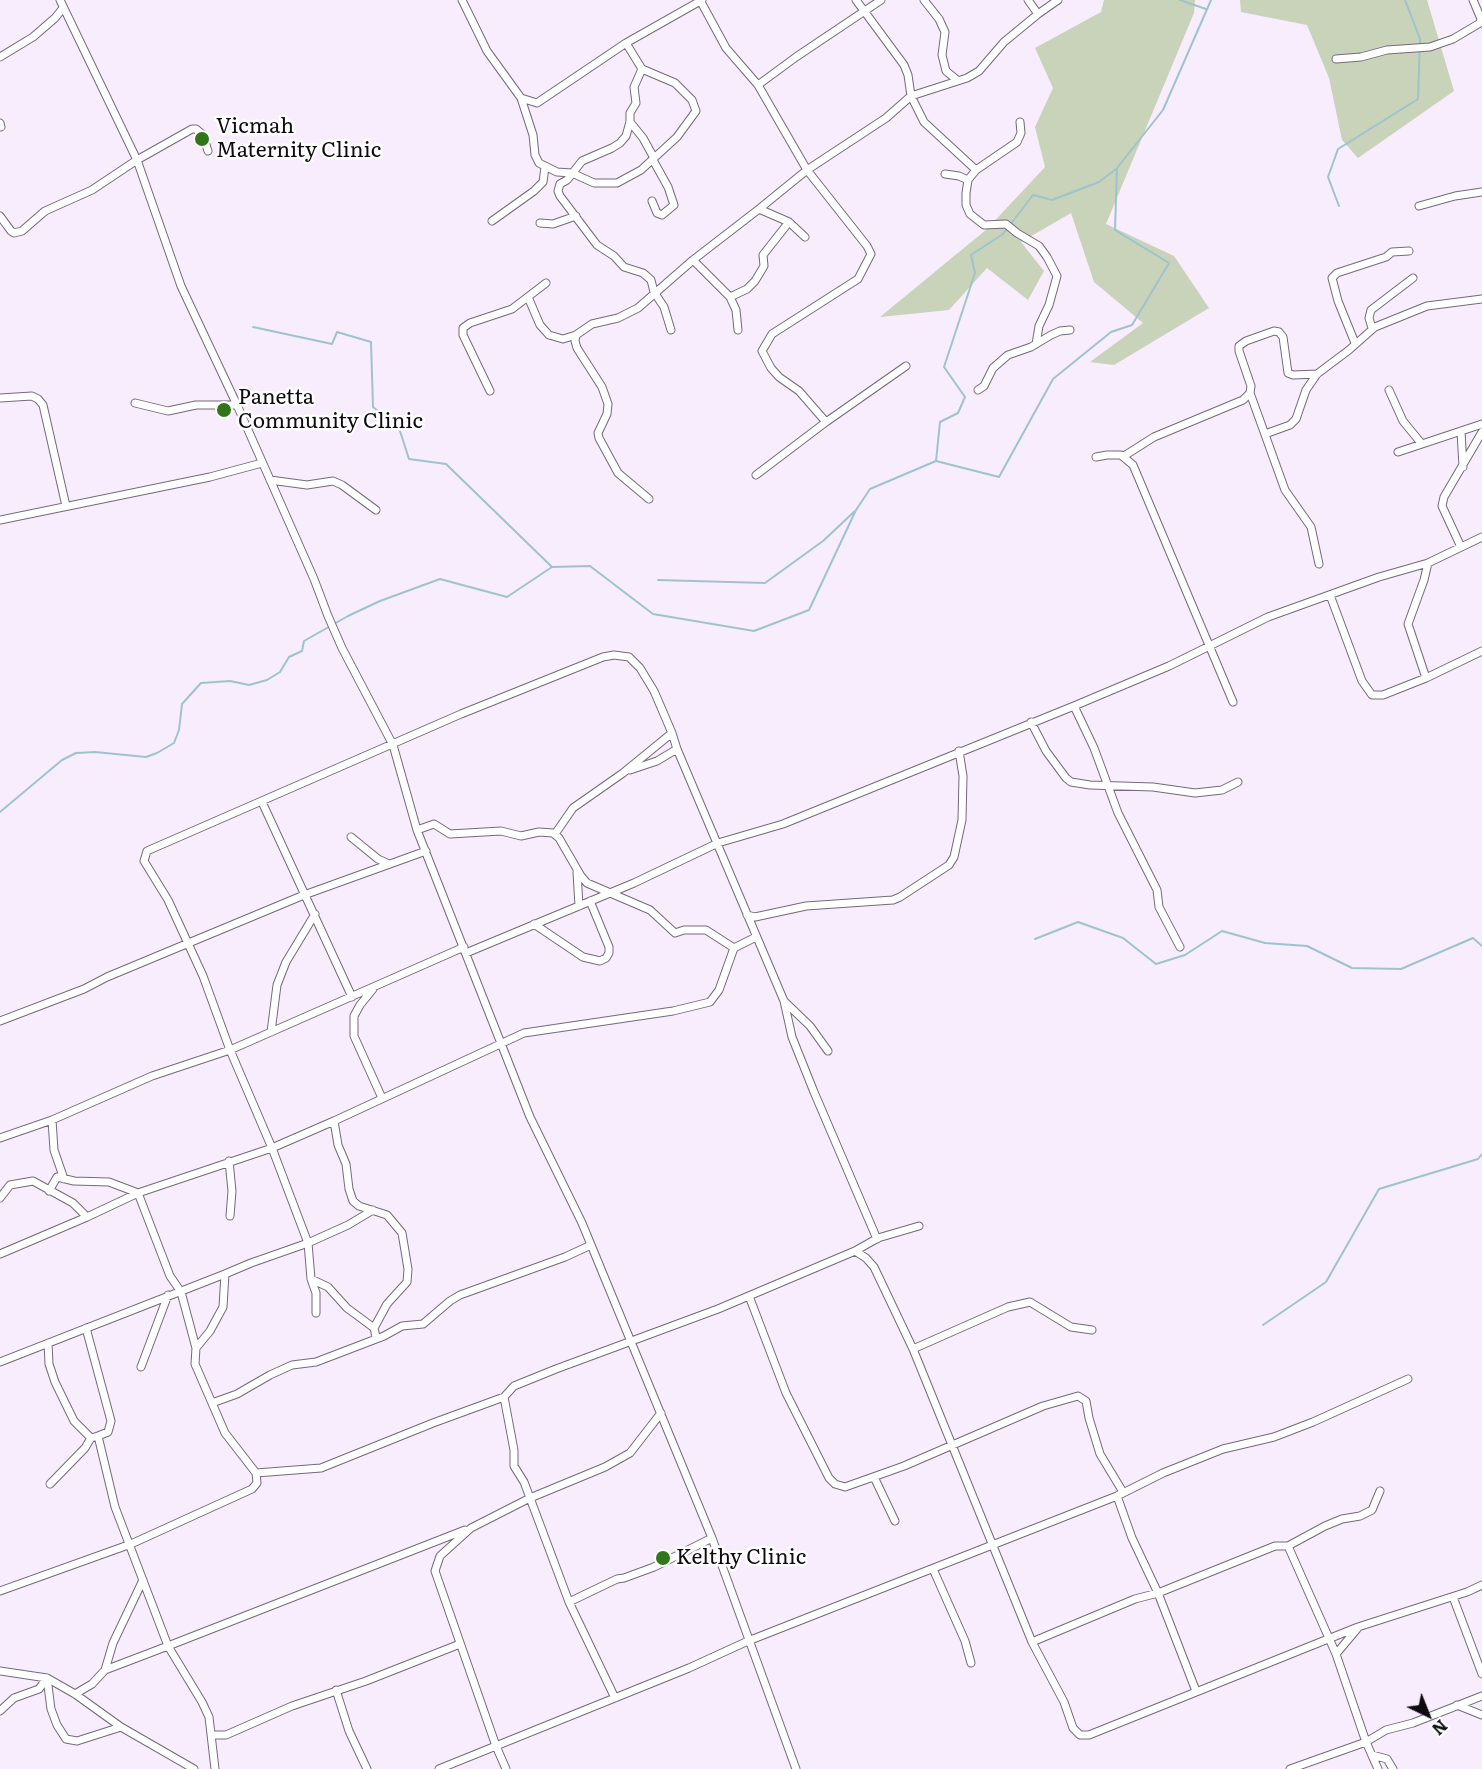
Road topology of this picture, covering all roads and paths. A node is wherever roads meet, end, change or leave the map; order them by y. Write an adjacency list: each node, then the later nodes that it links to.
1 (462, 0): 19 (street)
2 (701, 0): 12 (street); 17 (street)
3 (856, 0): 10 (street)
4 (881, 0): 10 (street)
5 (924, 0): 16 (street)
6 (1028, 0): 11 (street)
7 (1058, 0): 11 (street)
8 (1473, 0): 14 (street)
9 (62, 4): 13 (street); 26 (street)
10 (863, 11): 17 (street); 18 (street)
11 (1038, 14): 16 (street)
12 (626, 43): 15 (street); 19 (street)
13 (0, 57)
14 (1336, 58)
15 (642, 69): 20 (street); 25 (street)
16 (957, 80): 18 (street)
17 (758, 85): 28 (street)
18 (911, 96): 28 (street); 29 (street)
19 (521, 98): 27 (street)
20 (630, 122): 25 (street); 30 (street)
21 (1020, 122): 29 (street)
22 (0, 123): 23 (street)
23 (1, 127)
24 (208, 151): 26 (street)
25 (654, 159): 30 (street); 34 (street)
26 (137, 160): 37 (street); 66 (street)
27 (545, 167): 30 (street); 39 (street)
28 (807, 170): 36 (street); 67 (street)
29 (976, 170): 32 (street)
30 (572, 173): 38 (street)
31 (945, 174): 32 (street)
32 (968, 180): 56 (street)
33 (1482, 192): 35 (street)
34 (652, 201)
35 (1419, 206)
36 (759, 209): 40 (street); 44 (street)
37 (0, 216)
38 (576, 216): 41 (street); 47 (street)
39 (492, 221)
40 (789, 222): 42 (street); 49 (street)
41 (540, 223)
42 (805, 237)
43 (1409, 250): 57 (street)
44 (693, 260): 47 (street); 49 (street)
45 (1413, 278): 51 (street)
46 (546, 283): 48 (street)
47 (654, 292): 52 (street); 55 (street)
48 (528, 297): 55 (street); 62 (street)
49 (730, 297): 53 (street)
50 (1482, 299): 51 (street)
51 (1372, 328): 57 (street)
52 (670, 330)
53 (738, 330)
54 (1070, 330): 56 (street)
55 (576, 335): 80 (street)
56 (1036, 344): 60 (street)
57 (1355, 344): 59 (street)
58 (906, 366): 67 (street)
59 (1317, 374): 63 (street); 71 (street)
60 (978, 390)
61 (1389, 390): 72 (street)
62 (490, 392)
63 (1250, 393): 71 (street); 74 (street)
64 (0, 398): 81 (street)
65 (135, 403): 66 (street)
66 (237, 405): 76 (street)
67 (826, 422): 78 (street)
68 (1482, 424): 69 (street)
69 (1461, 431): 72 (street); 77 (street)
70 (1482, 432): 77 (street)
71 (1265, 434): 87 (street)
72 (1421, 443): 73 (street)
73 (1398, 452)
74 (1124, 456): 75 (street); 89 (street)
75 (1096, 457)
76 (262, 463): 79 (street); 81 (street)
77 (1463, 467): 85 (street)
78 (756, 475)
79 (270, 480): 82 (street); 96 (street)
80 (649, 499)
81 (66, 506): 83 (street)
82 (376, 510)
83 (0, 520)
84 (1482, 537): 85 (street)
85 (1461, 547): 86 (street)
86 (1428, 563): 88 (street); 91 (street)
87 (1319, 564)
88 (1330, 595): 89 (street); 91 (street)
89 (1210, 644): 92 (street); 93 (street)
90 (1482, 651): 91 (street)
91 (1426, 678)
92 (1233, 702)
93 (1074, 706): 94 (street); 101 (street)
94 (1031, 722): 98 (street); 101 (street)
95 (672, 733): 96 (street); 97 (street); 99 (street)
96 (393, 745): 102 (street); 103 (street)
97 (677, 749): 99 (street); 106 (street)
98 (959, 751): 106 (street); 115 (street)
99 (623, 773): 104 (street)
100 (1238, 782): 101 (street)
101 (1108, 787): 119 (street)
102 (262, 802): 111 (street); 118 (street)
103 (417, 830): 104 (street); 107 (street)
104 (555, 834): 109 (street)
105 (351, 837): 108 (street)
106 (718, 843): 110 (street); 115 (street)
107 (426, 851): 108 (street); 121 (street)
108 (389, 864): 111 (street)
109 (577, 868): 110 (street); 113 (street)
110 (611, 892): 112 (street); 120 (street)
111 (304, 895): 114 (street); 118 (street)
112 (590, 901): 113 (street); 116 (street)
113 (579, 906): 116 (street)
114 (315, 914): 123 (street); 126 (street)
115 (747, 915): 117 (street)
116 (534, 924): 121 (street)
117 (756, 937): 120 (street); 124 (street)
118 (188, 944): 125 (street); 128 (street)
119 (1180, 947)
120 (734, 948): 127 (street)
121 (465, 950): 122 (street); 127 (street)
122 (375, 987): 123 (street); 130 (street)
123 (352, 997): 126 (street)
124 (784, 1001): 129 (street); 144 (street)
125 (0, 1021)
126 (271, 1032): 128 (street)
127 (502, 1042): 130 (street); 146 (street)
128 (230, 1050): 131 (street); 134 (street)
129 (828, 1051)
130 (382, 1098): 132 (street)
131 (52, 1120): 133 (street); 136 (street)
132 (334, 1121): 134 (street); 140 (street)
133 (1, 1136)
134 (272, 1148): 135 (street); 145 (street)
135 (230, 1161): 138 (street); 141 (street)
136 (64, 1179): 137 (street); 138 (street)
137 (49, 1191): 139 (street); 142 (street)
138 (138, 1193): 142 (street); 151 (street)
139 (0, 1198)
140 (373, 1210): 145 (street); 156 (street)
141 (230, 1216)
142 (87, 1217): 148 (street)
143 (919, 1226): 144 (street)
144 (876, 1239): 147 (street)
145 (308, 1243): 149 (street); 150 (street)
146 (591, 1245): 158 (street); 159 (street)
147 (855, 1251): 153 (street); 162 (street)
148 (0, 1254)
149 (225, 1274): 151 (street); 161 (street)
150 (311, 1279): 154 (street); 156 (street)
151 (181, 1292): 152 (street); 161 (street)
152 (168, 1295): 155 (street); 164 (street)
153 (749, 1296): 159 (street); 172 (street)
154 (316, 1313)
155 (86, 1328): 160 (street); 169 (street)
156 (374, 1328): 158 (street)
157 (1092, 1330): 162 (street)
158 (376, 1338): 167 (street)
159 (632, 1342): 166 (street); 168 (street)
160 (48, 1343): 163 (street); 169 (street)
161 (196, 1348): 167 (street)
162 (913, 1350): 170 (street)
163 (0, 1362)
164 (141, 1367)
165 (1408, 1379): 175 (street)
166 (504, 1397): 171 (street); 176 (street)
167 (212, 1403): 171 (street)
168 (661, 1413): 176 (street); 179 (street)
169 (94, 1437): 173 (street); 180 (street)
170 (952, 1445): 172 (street); 175 (street); 181 (street)
171 (256, 1473): 180 (street)
172 (874, 1477): 177 (street)
173 (50, 1484)
174 (1380, 1491): 182 (street)
175 (1120, 1494): 181 (street); 187 (street)
176 (530, 1498): 178 (street); 189 (street)
177 (895, 1521)
178 (471, 1527): 194 (street); 195 (street)
179 (712, 1538): 189 (street); 192 (street)
180 (130, 1545): 184 (street); 186 (street)
181 (992, 1545): 183 (street); 193 (street)
182 (1288, 1546): 187 (street); 191 (street)
183 (933, 1569): 192 (street); 197 (street)
184 (143, 1580): 195 (street); 198 (street)
185 (1482, 1585): 188 (street)
186 (0, 1591)
187 (1158, 1593): 193 (street); 203 (street)
188 (1453, 1597): 190 (street); 200 (street)
189 (569, 1602): 206 (street)
190 (1358, 1627): 191 (street); 196 (street)
191 (1329, 1638): 196 (street); 203 (street)
192 (748, 1641): 206 (street); 220 (street)
193 (1032, 1642): 203 (street)
194 (460, 1644): 202 (street); 213 (street)
195 (168, 1646): 198 (street); 211 (street)
196 (1336, 1654): 212 (street)
197 (971, 1663)
198 (105, 1670): 204 (street)
199 (0, 1671): 201 (street)
200 (1482, 1674)
201 (47, 1678): 204 (street); 208 (street); 210 (street)
202 (336, 1690): 211 (street); 217 (street)
203 (1196, 1691)
204 (75, 1694): 210 (street)
205 (1482, 1696): 207 (street)
206 (615, 1698): 213 (street)
207 (1457, 1705): 209 (street); 212 (street)
208 (0, 1711)
209 (1482, 1715)
210 (122, 1727): 215 (street)
211 (213, 1735): 216 (street)
212 (1366, 1742): 214 (street); 221 (street)
213 (496, 1746): 218 (street); 219 (street)
214 (1372, 1755): 222 (street); 223 (street)
215 (194, 1769)
216 (215, 1769)
217 (367, 1769)
218 (439, 1769)
219 (506, 1769)
220 (796, 1769)
221 (1290, 1769)
222 (1378, 1769)
223 (1393, 1769)

